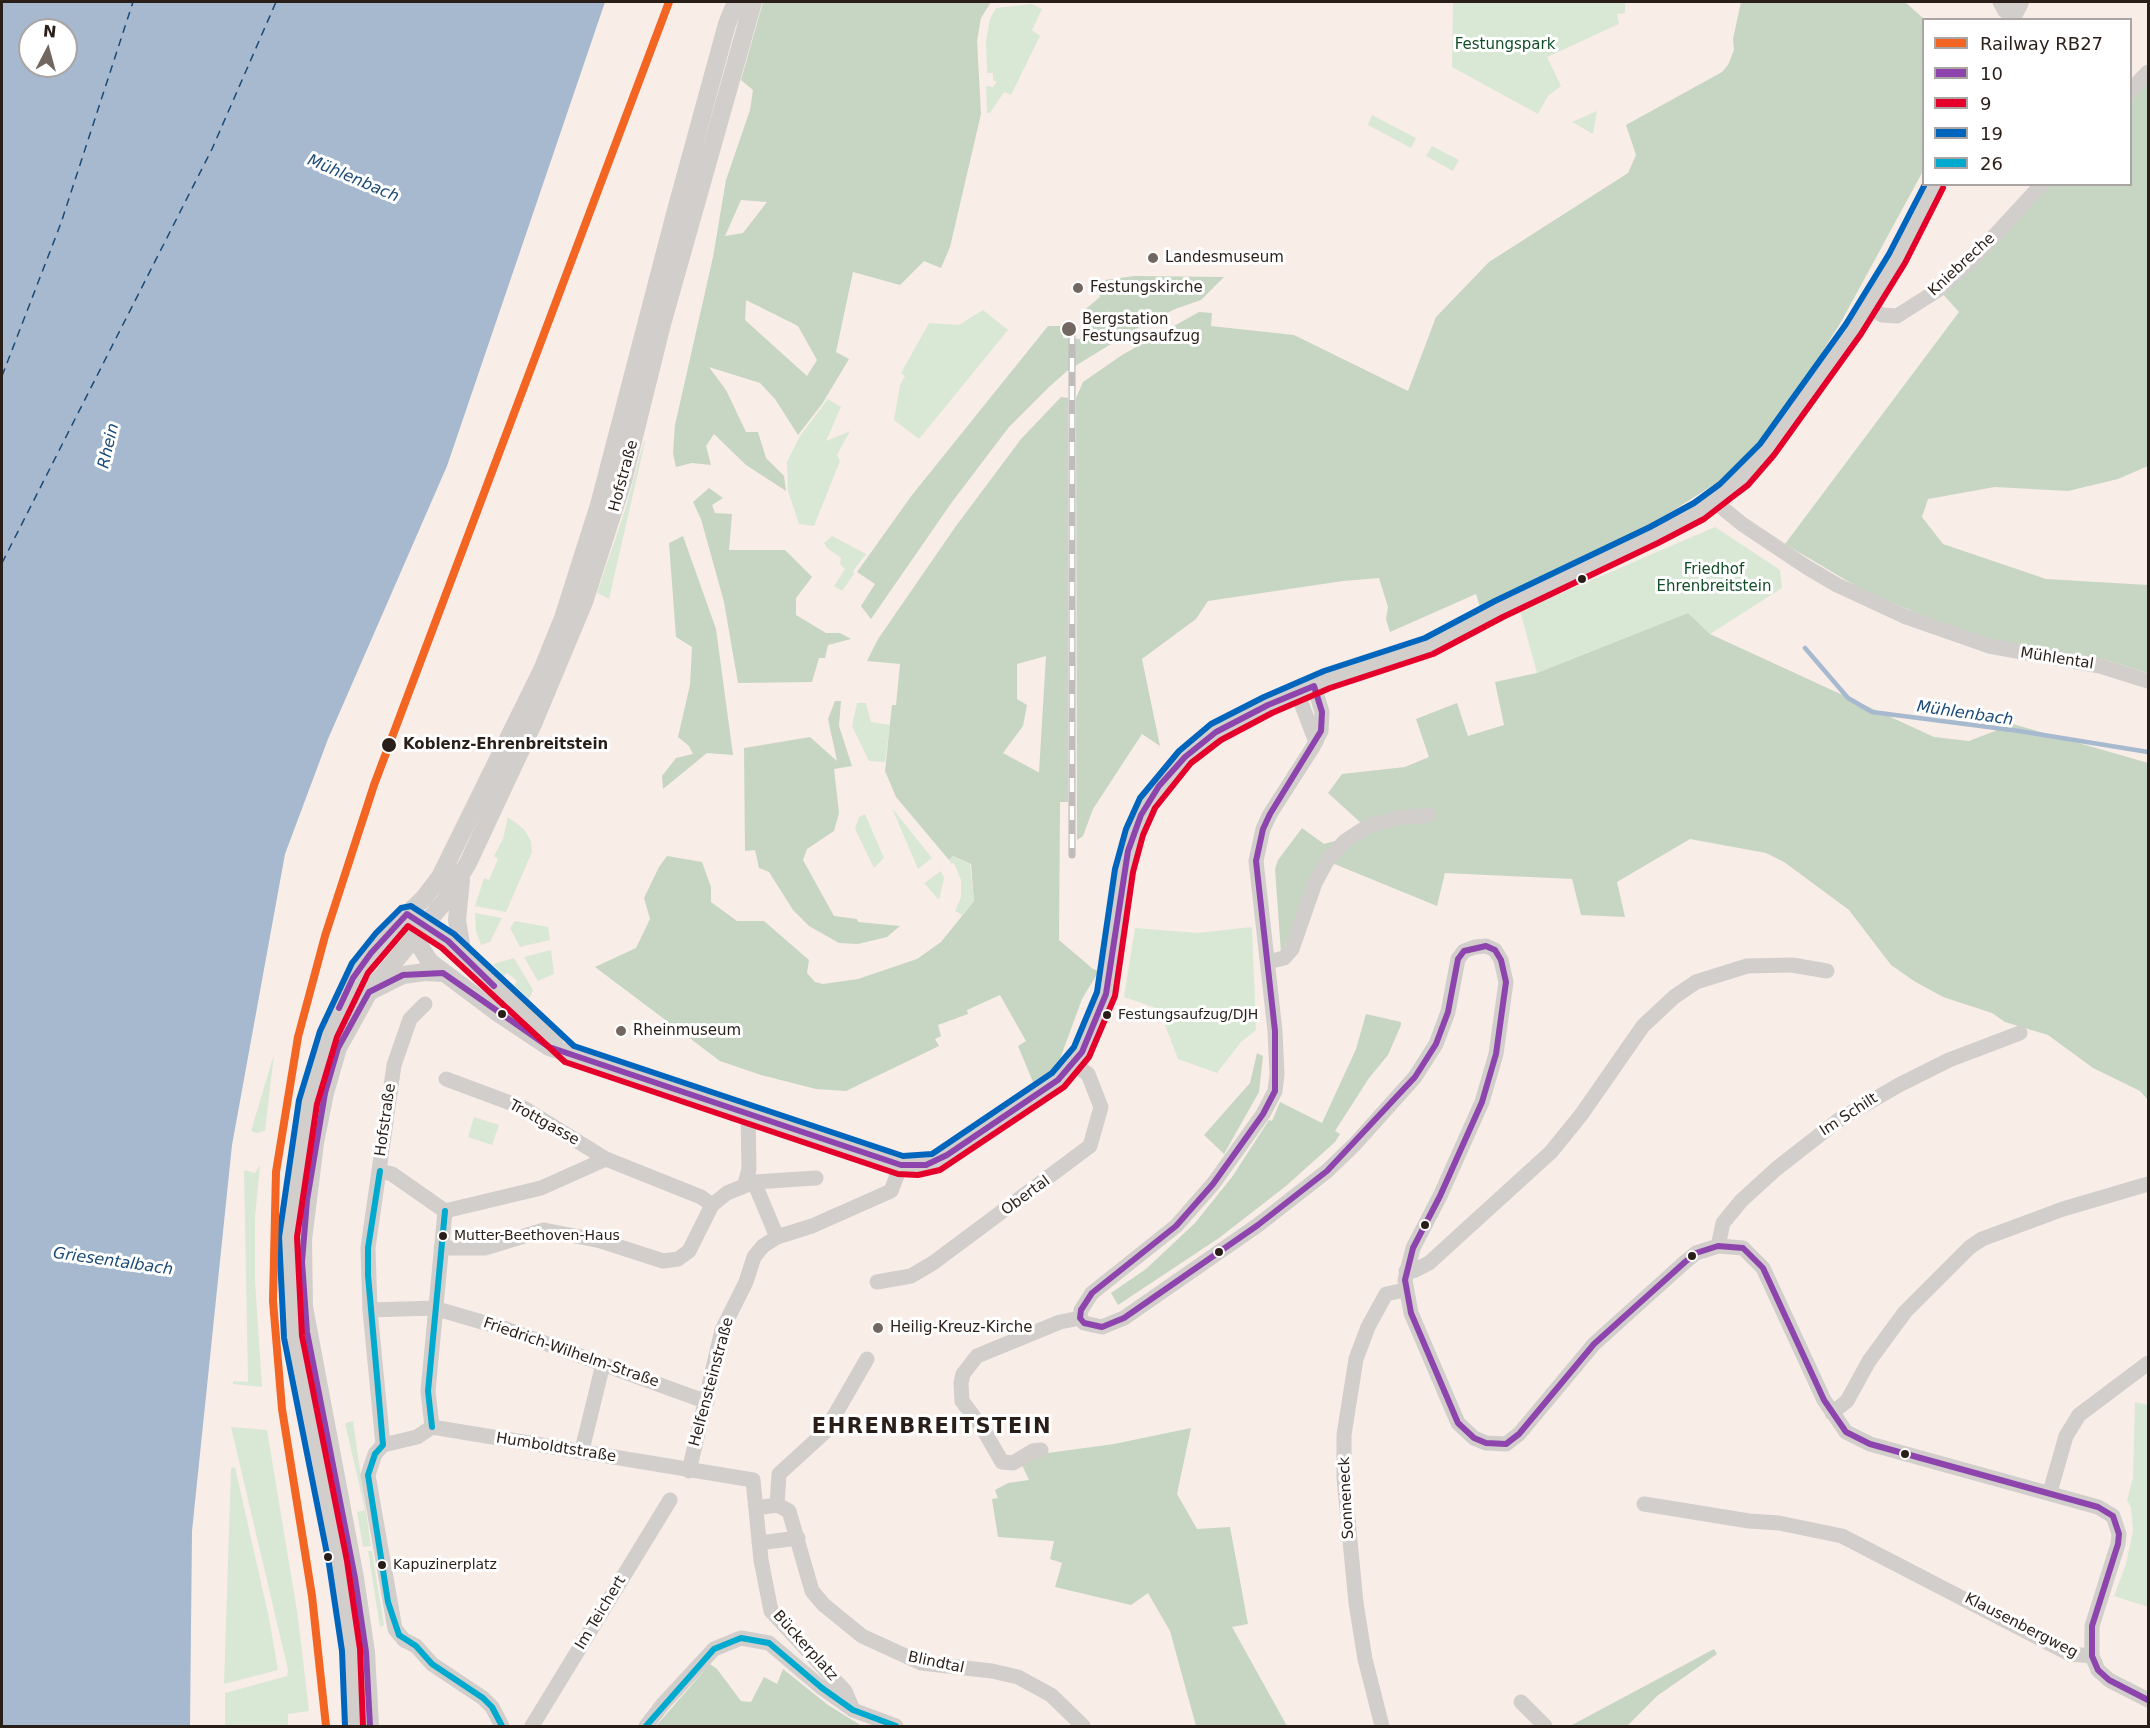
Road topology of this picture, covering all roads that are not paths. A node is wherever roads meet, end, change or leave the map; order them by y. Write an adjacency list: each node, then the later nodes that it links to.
1 (736, 2): 15 (main road, Hofstraße)
2 (753, 2): 14 (main road, Hofstraße)
3 (2000, 2): 4 (street)
4 (2014, 13)
5 (2148, 72): 6 (street)
6 (2132, 89)
7 (1934, 186): 9 (main road)
8 (2040, 186): 9 (street, Kniebreche)
9 (1868, 306): 10 (main road)
10 (1714, 501): 11 (street, Mühlental); 12 (main road)
11 (2148, 681)
12 (1306, 689): 18 (street); 26 (main road)
13 (1429, 815): 18 (street)
14 (462, 874): 16 (main road, Hofstraße); 17 (main road)
15 (407, 914): 16 (main road); 23 (main road, Hofstraße)
16 (420, 931): 17 (main road); 20 (main road); 21 (main road, Hofstraße)
17 (463, 956): 25 (main road)
18 (1268, 962): 45 (street)
19 (1827, 971): 40 (street)
20 (443, 973): 21 (main road); 25 (main road)
21 (369, 992): 23 (main road, Hofstraße)
22 (425, 1004): 31 (street, Hofstraße)
23 (348, 1010): 68 (main road); 69 (main road)
24 (2020, 1033): 38 (street, Im Schilt)
25 (569, 1054): 28 (main road)
26 (1074, 1064): 30 (main road); 41 (street, Obertal)
27 (446, 1079): 29 (street, Trottgasse)
28 (748, 1113): 30 (main road); 33 (street)
29 (606, 1159): 35 (street, Trottgasse); 36 (street)
30 (909, 1165): 37 (street, Helfensteinstraße)
31 (380, 1171): 36 (street); 44 (street, Hofstraße)
32 (816, 1178): 33 (street)
33 (750, 1183): 35 (street); 37 (street)
34 (2148, 1184): 50 (street)
35 (712, 1205): 39 (street)
36 (445, 1211): 39 (street)
37 (777, 1237): 49 (street, Helfensteinstraße)
38 (1718, 1246): 42 (street); 50 (street)
39 (441, 1248): 43 (street)
40 (1406, 1271): 42 (street); 45 (street)
41 (877, 1282)
42 (1405, 1290): 75 (street, Sonneneck)
43 (434, 1308): 44 (street, Friedrich-Wilhelm-Straße); 48 (street, Friedrich-Wilhelm-Straße); 51 (street)
44 (370, 1310): 52 (street, Hofstraße)
45 (1080, 1317): 54 (street)
46 (867, 1359): 60 (street)
47 (2148, 1363): 57 (street)
48 (603, 1365): 49 (street, Friedrich-Wilhelm-Straße); 53 (street)
49 (707, 1401): 55 (street, Helfensteinstraße)
50 (1832, 1413): 57 (street)
51 (432, 1427): 52 (street); 53 (street, Humboldtstraße)
52 (383, 1445): 70 (street)
53 (582, 1450): 55 (street, Humboldtstraße)
54 (1041, 1450)
55 (689, 1470): 56 (street, Humboldtstraße)
56 (733, 1477): 61 (street, Bückerplatz)
57 (2050, 1492): 64 (street)
58 (670, 1500): 71 (street, Im Teichert)
59 (1644, 1504): 64 (street, Klausenbergweg)
60 (777, 1505): 61 (street); 62 (street)
61 (756, 1508): 63 (street, Bückerplatz)
62 (798, 1538): 63 (street); 74 (street, Blindtal)
63 (759, 1543): 67 (street, Bückerplatz)
64 (2092, 1656): 65 (street)
65 (2148, 1700)
66 (1521, 1702): 76 (street)
67 (854, 1710): 72 (street); 73 (street)
68 (354, 1726)
69 (370, 1726)
70 (502, 1726)
71 (532, 1726)
72 (646, 1726)
73 (896, 1726)
74 (1083, 1726)
75 (1382, 1726)
76 (1545, 1726)

